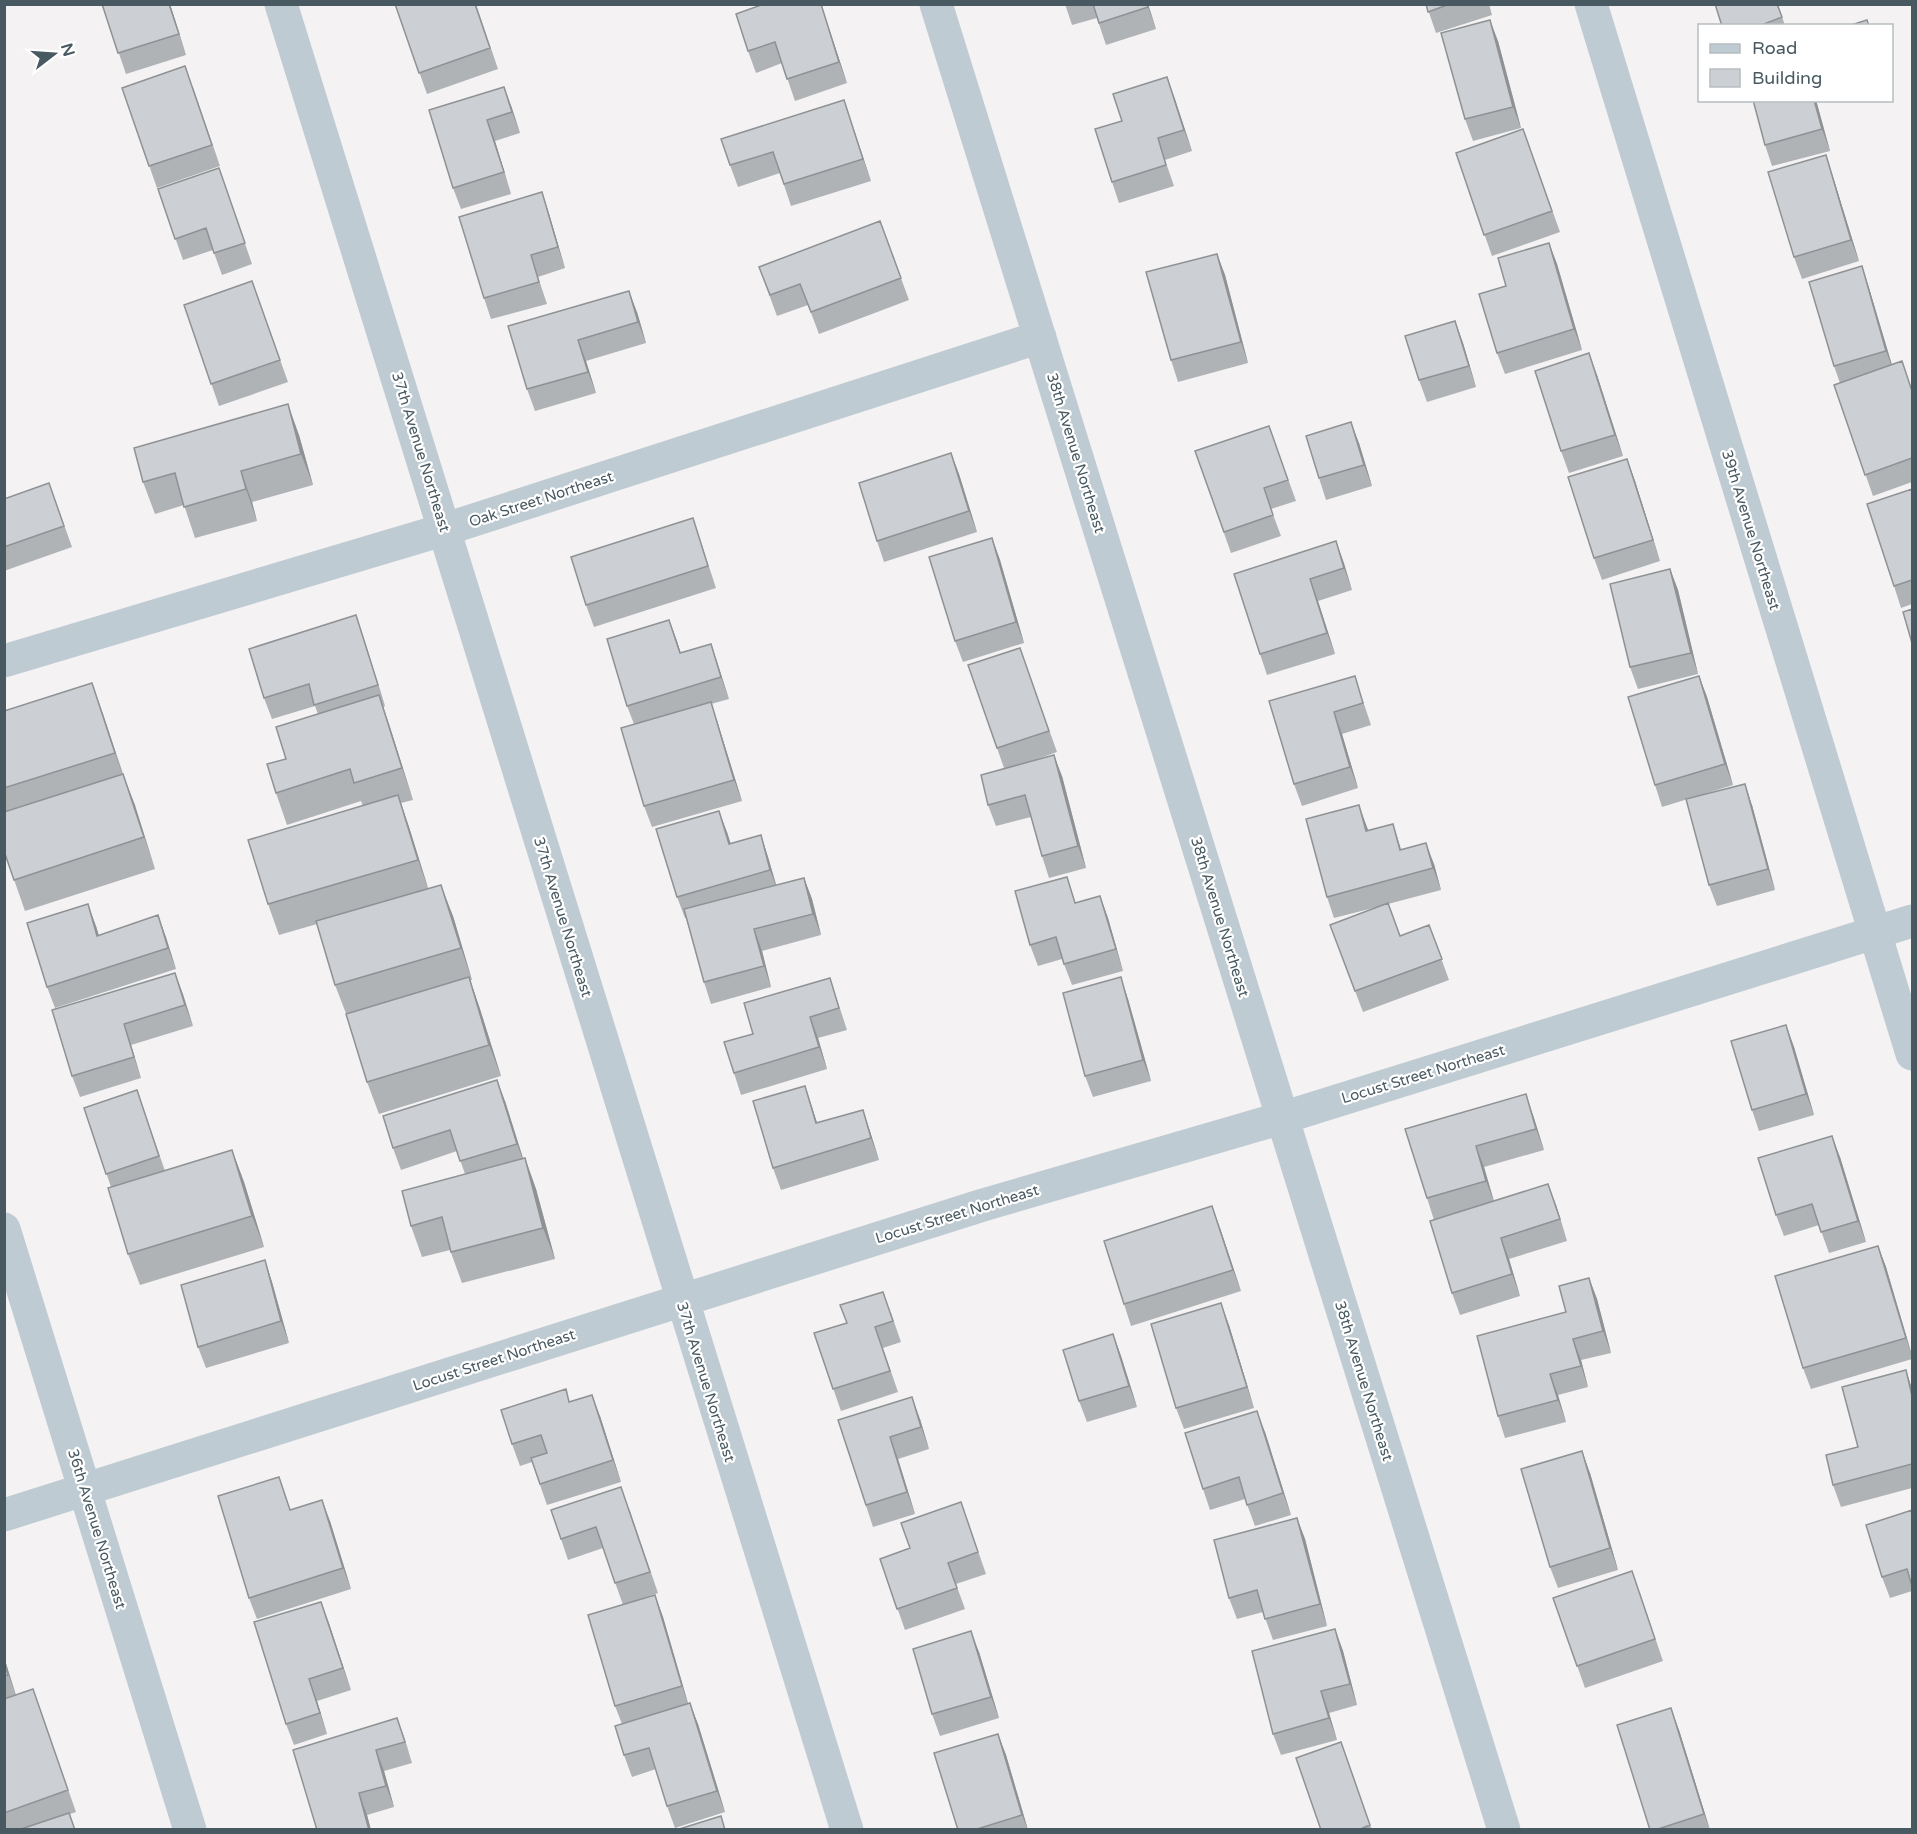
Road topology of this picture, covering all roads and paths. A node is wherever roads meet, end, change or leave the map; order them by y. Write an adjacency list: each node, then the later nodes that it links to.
1 (281, 4): 5 (street, 37th Avenue Northeast)
2 (936, 4): 4 (street, 38th Avenue Northeast)
3 (1591, 4): 8 (street, 39th Avenue Northeast)
4 (1040, 337): 5 (street, Oak Street Northeast); 10 (street, 38th Avenue Northeast)
5 (446, 529): 6 (street, Oak Street Northeast); 12 (street, 37th Avenue Northeast)
6 (4, 660)
7 (1912, 921): 8 (street, Locust Street Northeast)
8 (1874, 933): 9 (street, 39th Avenue Northeast); 10 (street, Locust Street Northeast)
9 (1912, 1054)
10 (1282, 1118): 12 (street, Locust Street Northeast); 17 (street, 38th Avenue Northeast)
11 (4, 1229): 13 (street, 36th Avenue Northeast)
12 (680, 1300): 13 (street, Locust Street Northeast); 16 (street, 37th Avenue Northeast)
13 (85, 1489): 14 (street, Locust Street Northeast); 15 (street, 36th Avenue Northeast)
14 (4, 1515)
15 (190, 1830)
16 (847, 1830)
17 (1504, 1830)

